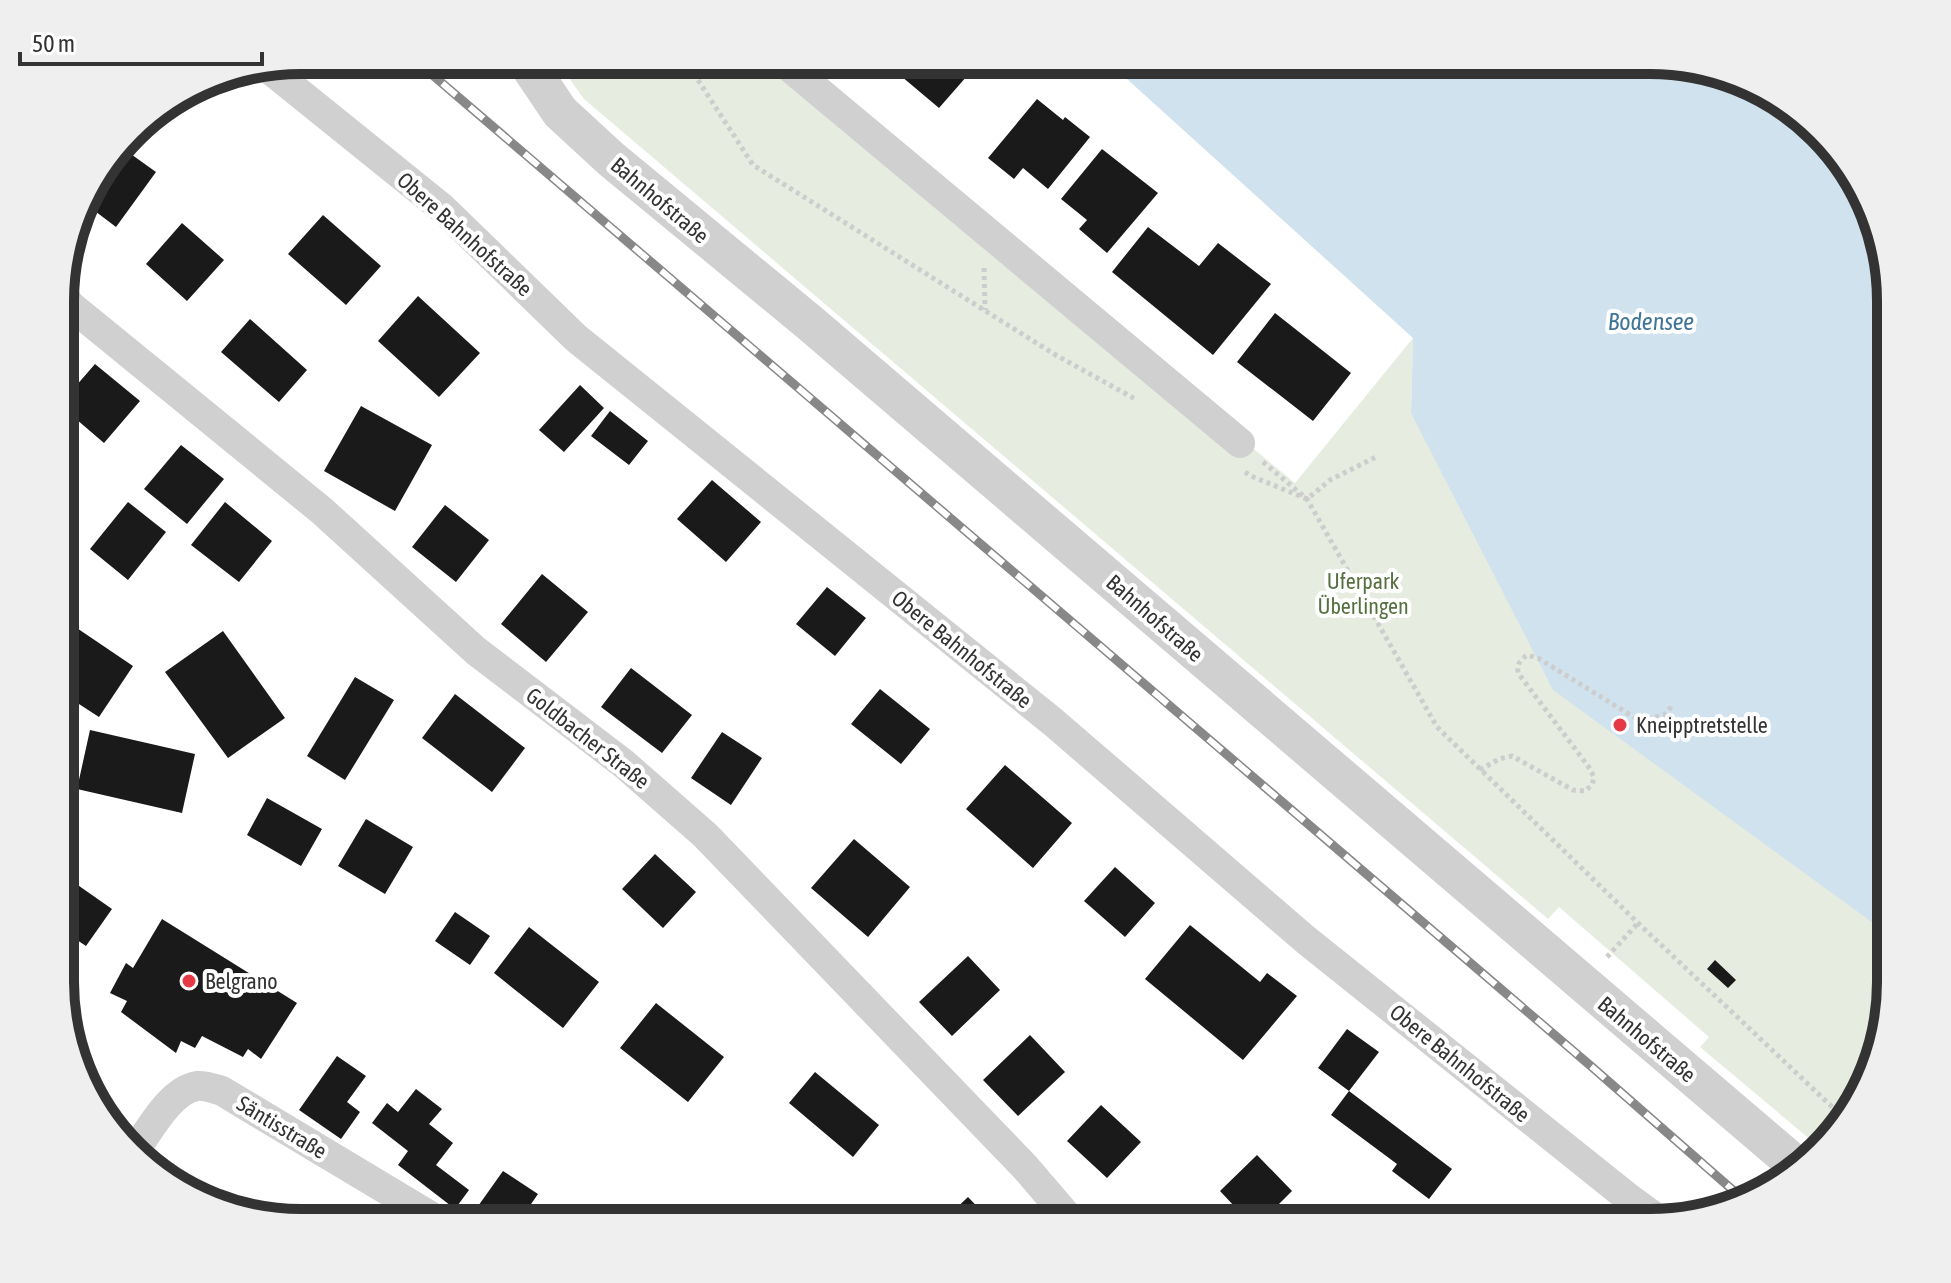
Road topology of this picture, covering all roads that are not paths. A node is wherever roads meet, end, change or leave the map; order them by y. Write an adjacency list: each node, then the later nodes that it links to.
1 (534, 74): 7 (street, Bahnhofstraße)
2 (798, 74): 5 (street)
3 (278, 76): 10 (street, Obere Bahnhofstraße)
4 (74, 308): 9 (street, Goldbacher Straße)
5 (1240, 443)
6 (140, 1143): 8 (street, Säntisstraße)
7 (1790, 1160)
8 (419, 1209)
9 (1061, 1209)
10 (1644, 1209)

